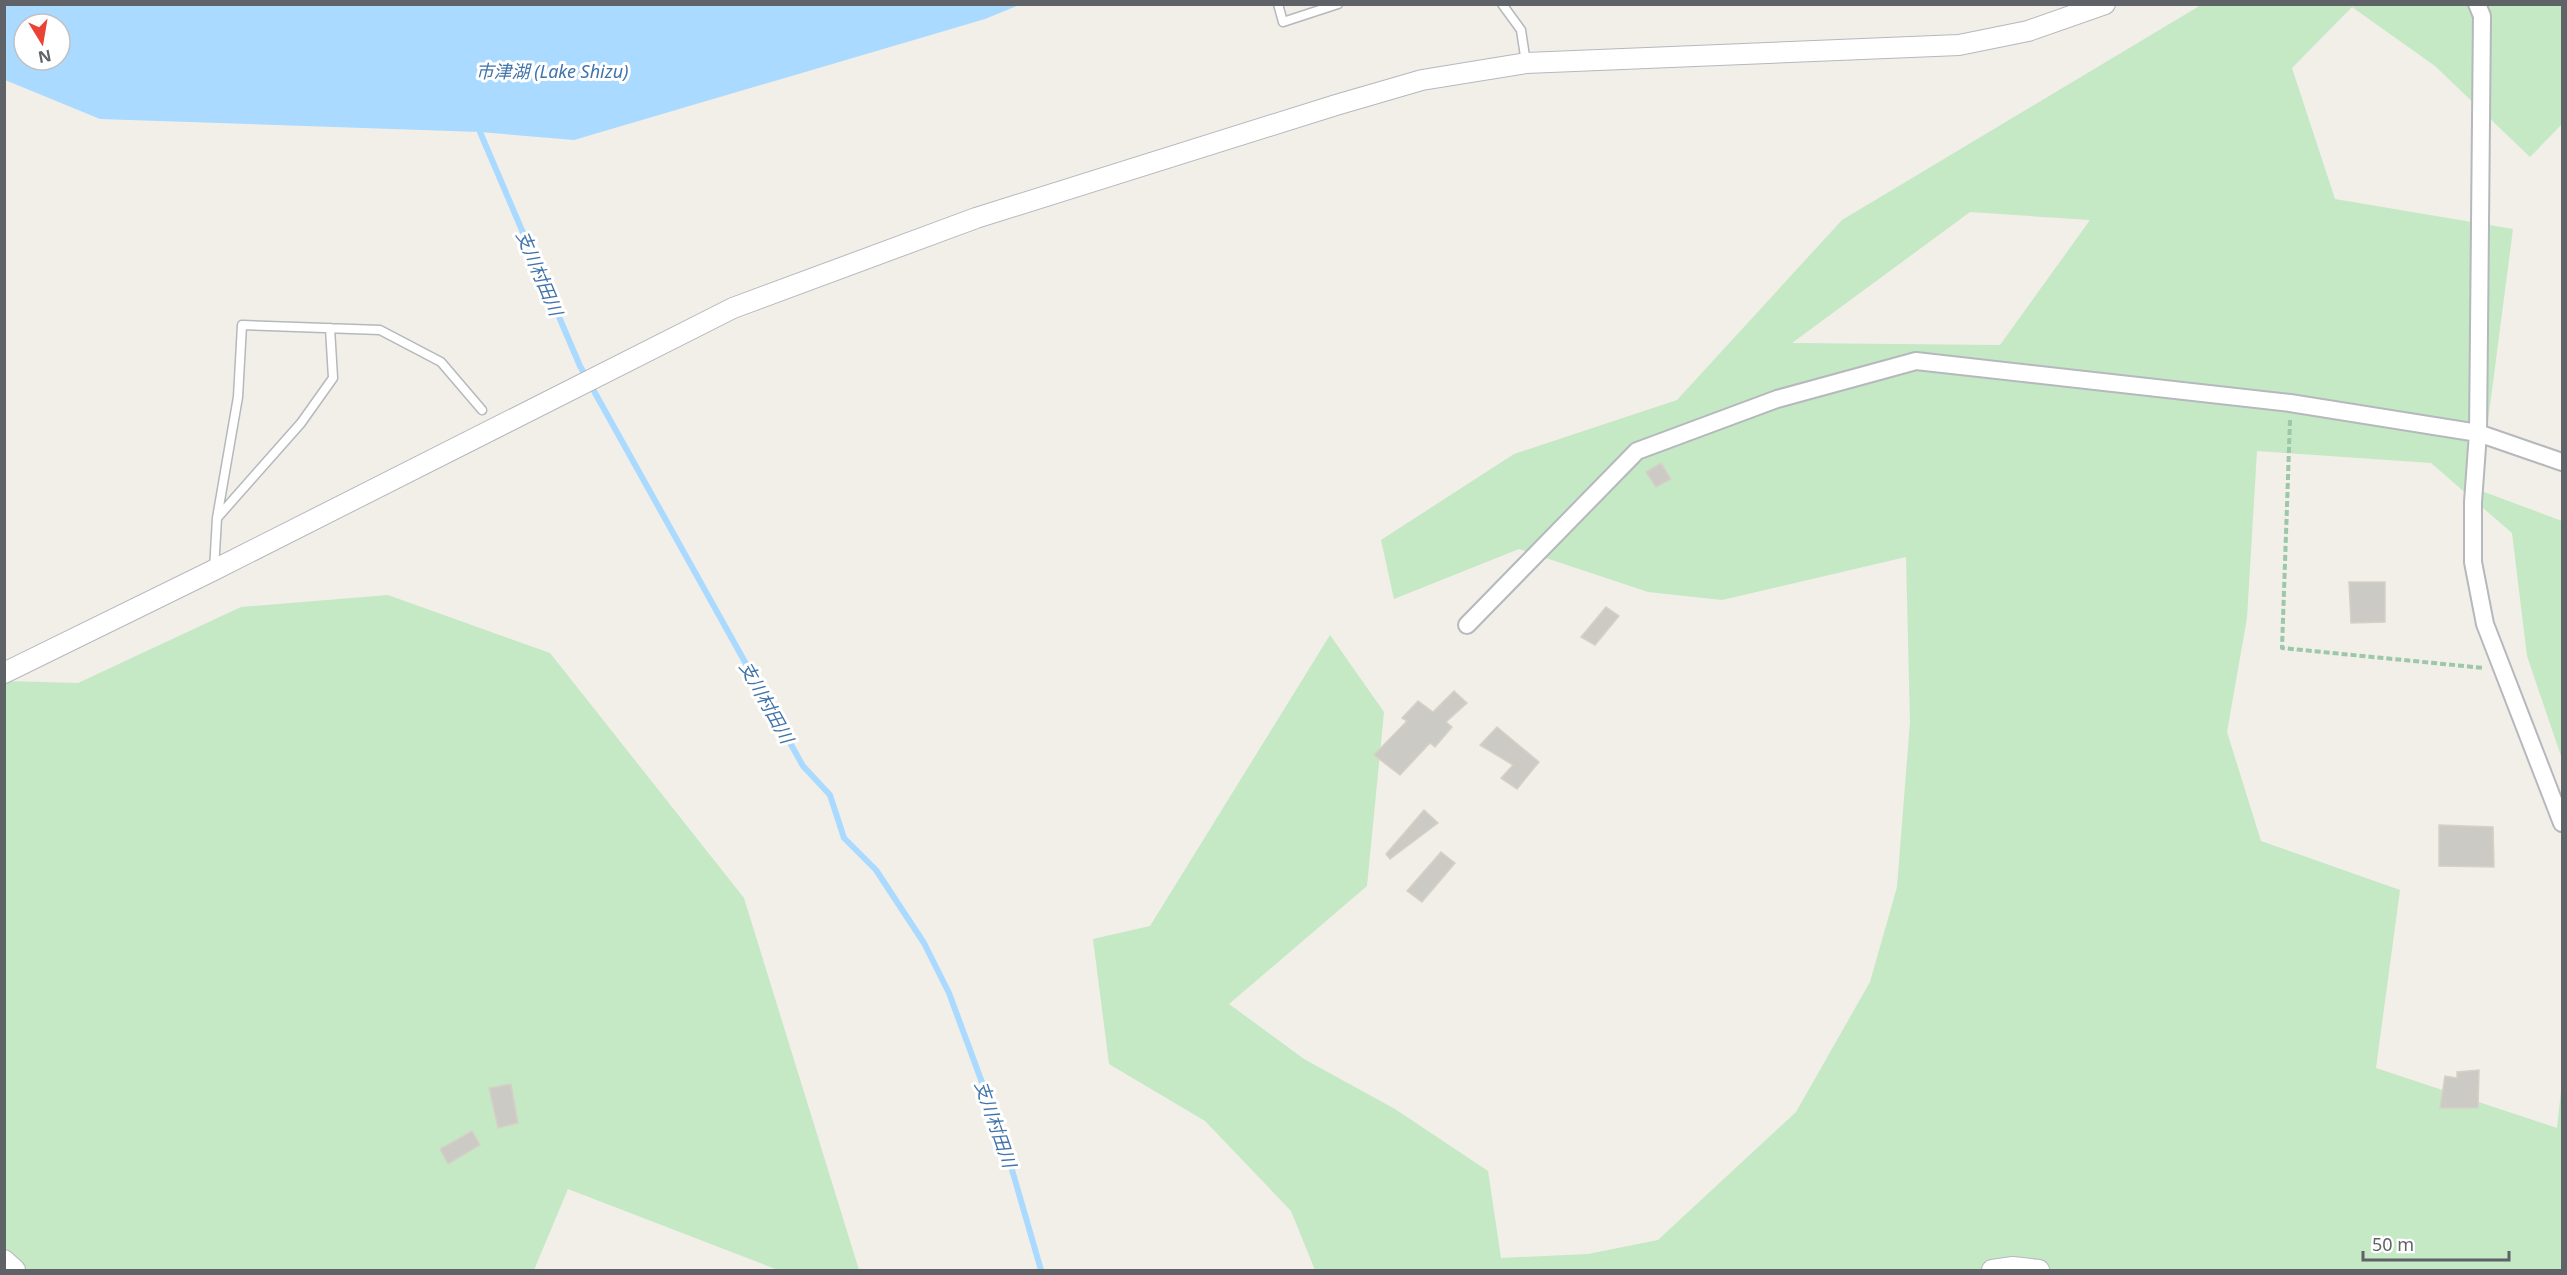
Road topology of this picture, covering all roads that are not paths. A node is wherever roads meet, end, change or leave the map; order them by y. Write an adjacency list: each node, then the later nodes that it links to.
1 (1278, 4): 2 (lane)
2 (1338, 4)
3 (1502, 4): 6 (lane)
4 (2105, 4): 6 (street)
5 (2477, 4): 9 (street)
6 (1526, 63): 12 (street)
7 (330, 328): 8 (lane); 11 (lane); 11 (lane)
8 (482, 410)
9 (2478, 433): 10 (street); 13 (street); 15 (street)
10 (2562, 462)
11 (217, 518): 12 (lane)
12 (214, 570): 14 (street)
13 (1467, 625)
14 (4, 673)
15 (2562, 823)
16 (4, 1260): 17 (street)
17 (15, 1270)
18 (1992, 1270): 19 (street)
19 (2039, 1270)

